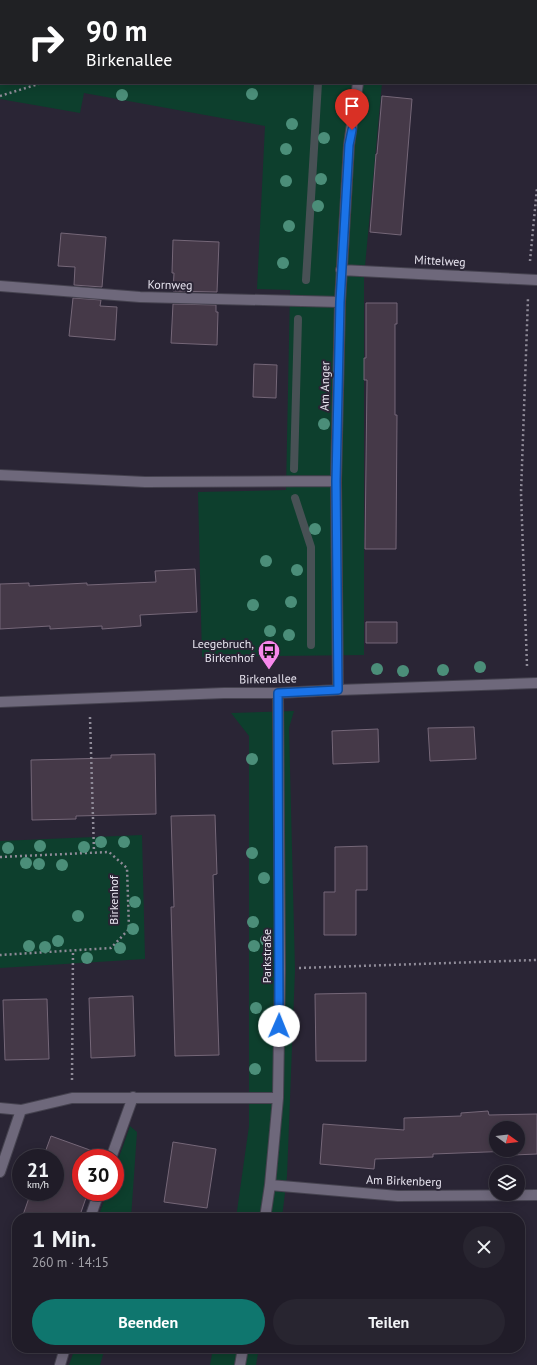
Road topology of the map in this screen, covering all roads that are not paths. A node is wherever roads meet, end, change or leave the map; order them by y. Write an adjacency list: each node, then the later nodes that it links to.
1 (358, 84): 2 (street, Am Anger)
2 (341, 270): 3 (street, Mittelweg); 5 (street, Am Anger)
3 (533, 279)
4 (0, 286): 5 (street, Kornweg)
5 (340, 302): 7 (street, Am Anger)
6 (0, 475): 7 (street)
7 (336, 481): 9 (street, Am Anger)
8 (532, 684): 9 (street, Birkenallee)
9 (338, 690): 10 (street, Birkenallee)
10 (278, 693): 11 (street, Birkenallee); 13 (street, Parkstraße)
11 (0, 702)
12 (133, 1097): 13 (street); 15 (street); 16 (street)
13 (278, 1098): 18 (street, Parkstraße)
14 (0, 1108): 15 (street)
15 (21, 1110): 17 (street)
16 (115, 1149)
17 (0, 1172)
18 (270, 1185): 19 (street, Am Birkenberg); 22 (street, Parkstraße)
19 (537, 1195)
20 (97, 1201): 21 (street)
21 (92, 1213)
22 (265, 1213)
23 (64, 1353): 25 (street)
24 (242, 1353): 26 (street)
25 (60, 1365)
26 (240, 1365)

